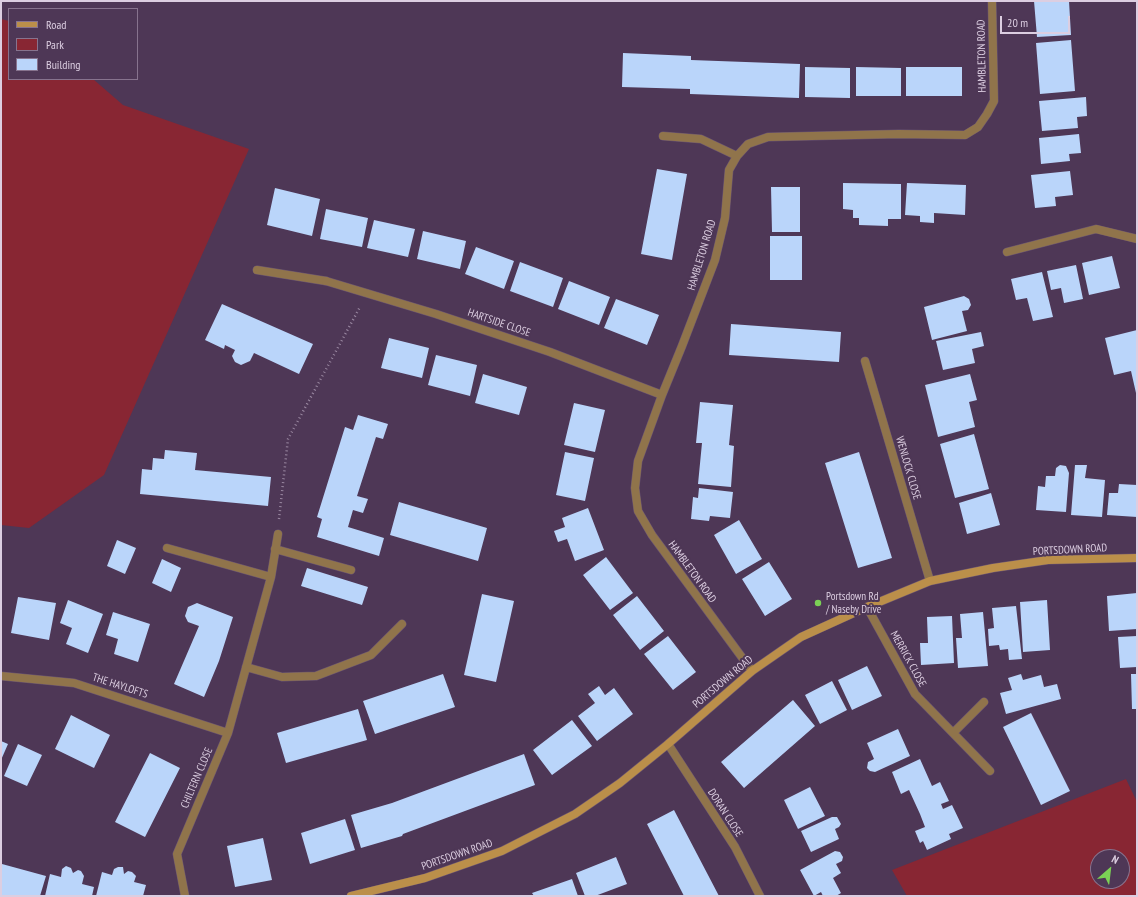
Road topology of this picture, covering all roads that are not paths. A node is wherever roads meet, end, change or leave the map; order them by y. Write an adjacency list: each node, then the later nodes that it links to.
1 (992, 1): 3 (street, HAMBLETON ROAD)
2 (662, 136): 3 (street)
3 (737, 156): 8 (street, HAMBLETON ROAD)
4 (1137, 239): 5 (street)
5 (1007, 252)
6 (257, 270): 8 (street, HARTSIDE CLOSE)
7 (865, 361): 15 (street, WENLOCK CLOSE)
8 (662, 395): 19 (street, HAMBLETON ROAD)
9 (278, 534): 11 (street, CHILTERN CLOSE)
10 (167, 548): 14 (street)
11 (275, 550): 13 (street); 14 (street, CHILTERN CLOSE)
12 (1137, 558): 15 (street, PORTSDOWN ROAD)
13 (351, 570)
14 (271, 577): 18 (street, CHILTERN CLOSE)
15 (930, 581): 16 (street, PORTSDOWN ROAD)
16 (868, 607): 19 (street, PORTSDOWN ROAD); 23 (street, MERRICK CLOSE)
17 (402, 624): 18 (street)
18 (246, 667): 22 (street, CHILTERN CLOSE)
19 (752, 671): 24 (street, PORTSDOWN ROAD)
20 (1, 676): 22 (street, THE HAYLOFTS)
21 (984, 702): 23 (street)
22 (228, 733): 26 (street, CHILTERN CLOSE)
23 (953, 733): 25 (street, MERRICK CLOSE)
24 (668, 744): 27 (street, PORTSDOWN ROAD); 28 (street, DORAN CLOSE)
25 (990, 771)
26 (185, 896)
27 (351, 896)
28 (760, 896)

